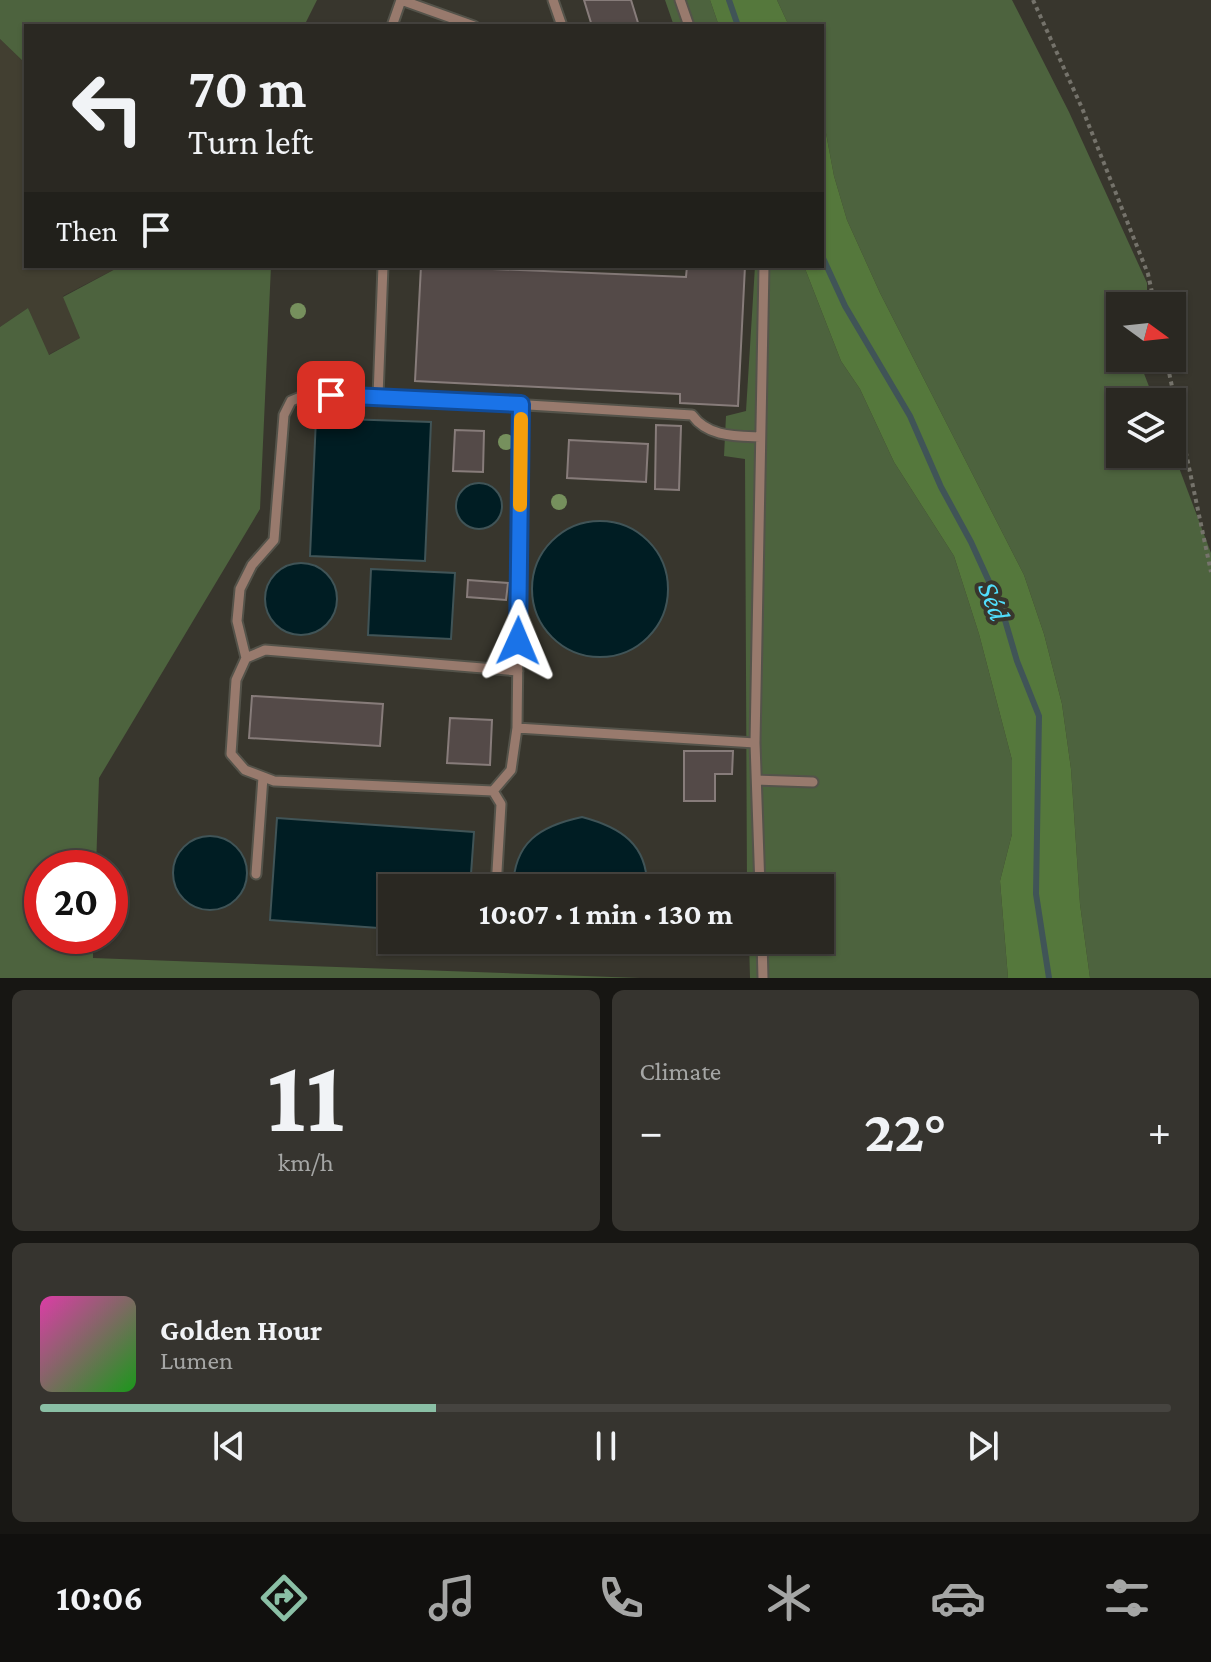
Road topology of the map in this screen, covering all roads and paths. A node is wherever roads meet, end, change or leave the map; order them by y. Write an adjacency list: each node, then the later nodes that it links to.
1 (401, 0): 5 (lane); 6 (lane)
2 (553, 0): 7 (lane)
3 (680, 0): 8 (lane)
4 (1033, 0): 11 (path)
5 (393, 24)
6 (468, 24)
7 (561, 24)
8 (688, 24)
9 (383, 268): 13 (lane)
10 (764, 268): 15 (lane)
11 (1152, 292)
12 (1169, 372): 16 (path)
13 (378, 396): 14 (lane); 17 (lane)
14 (521, 404): 15 (lane); 18 (lane)
15 (760, 437): 20 (lane)
16 (1211, 572)
17 (246, 658): 18 (lane); 21 (lane)
18 (518, 671): 19 (lane)
19 (517, 728): 20 (lane); 24 (lane)
20 (755, 743): 22 (lane)
21 (263, 777): 24 (lane); 25 (lane)
22 (757, 780): 23 (lane); 27 (lane)
23 (813, 782)
24 (493, 791): 26 (lane)
25 (256, 874)
26 (497, 874)
27 (760, 874)
28 (762, 954): 29 (lane)
29 (763, 978)

